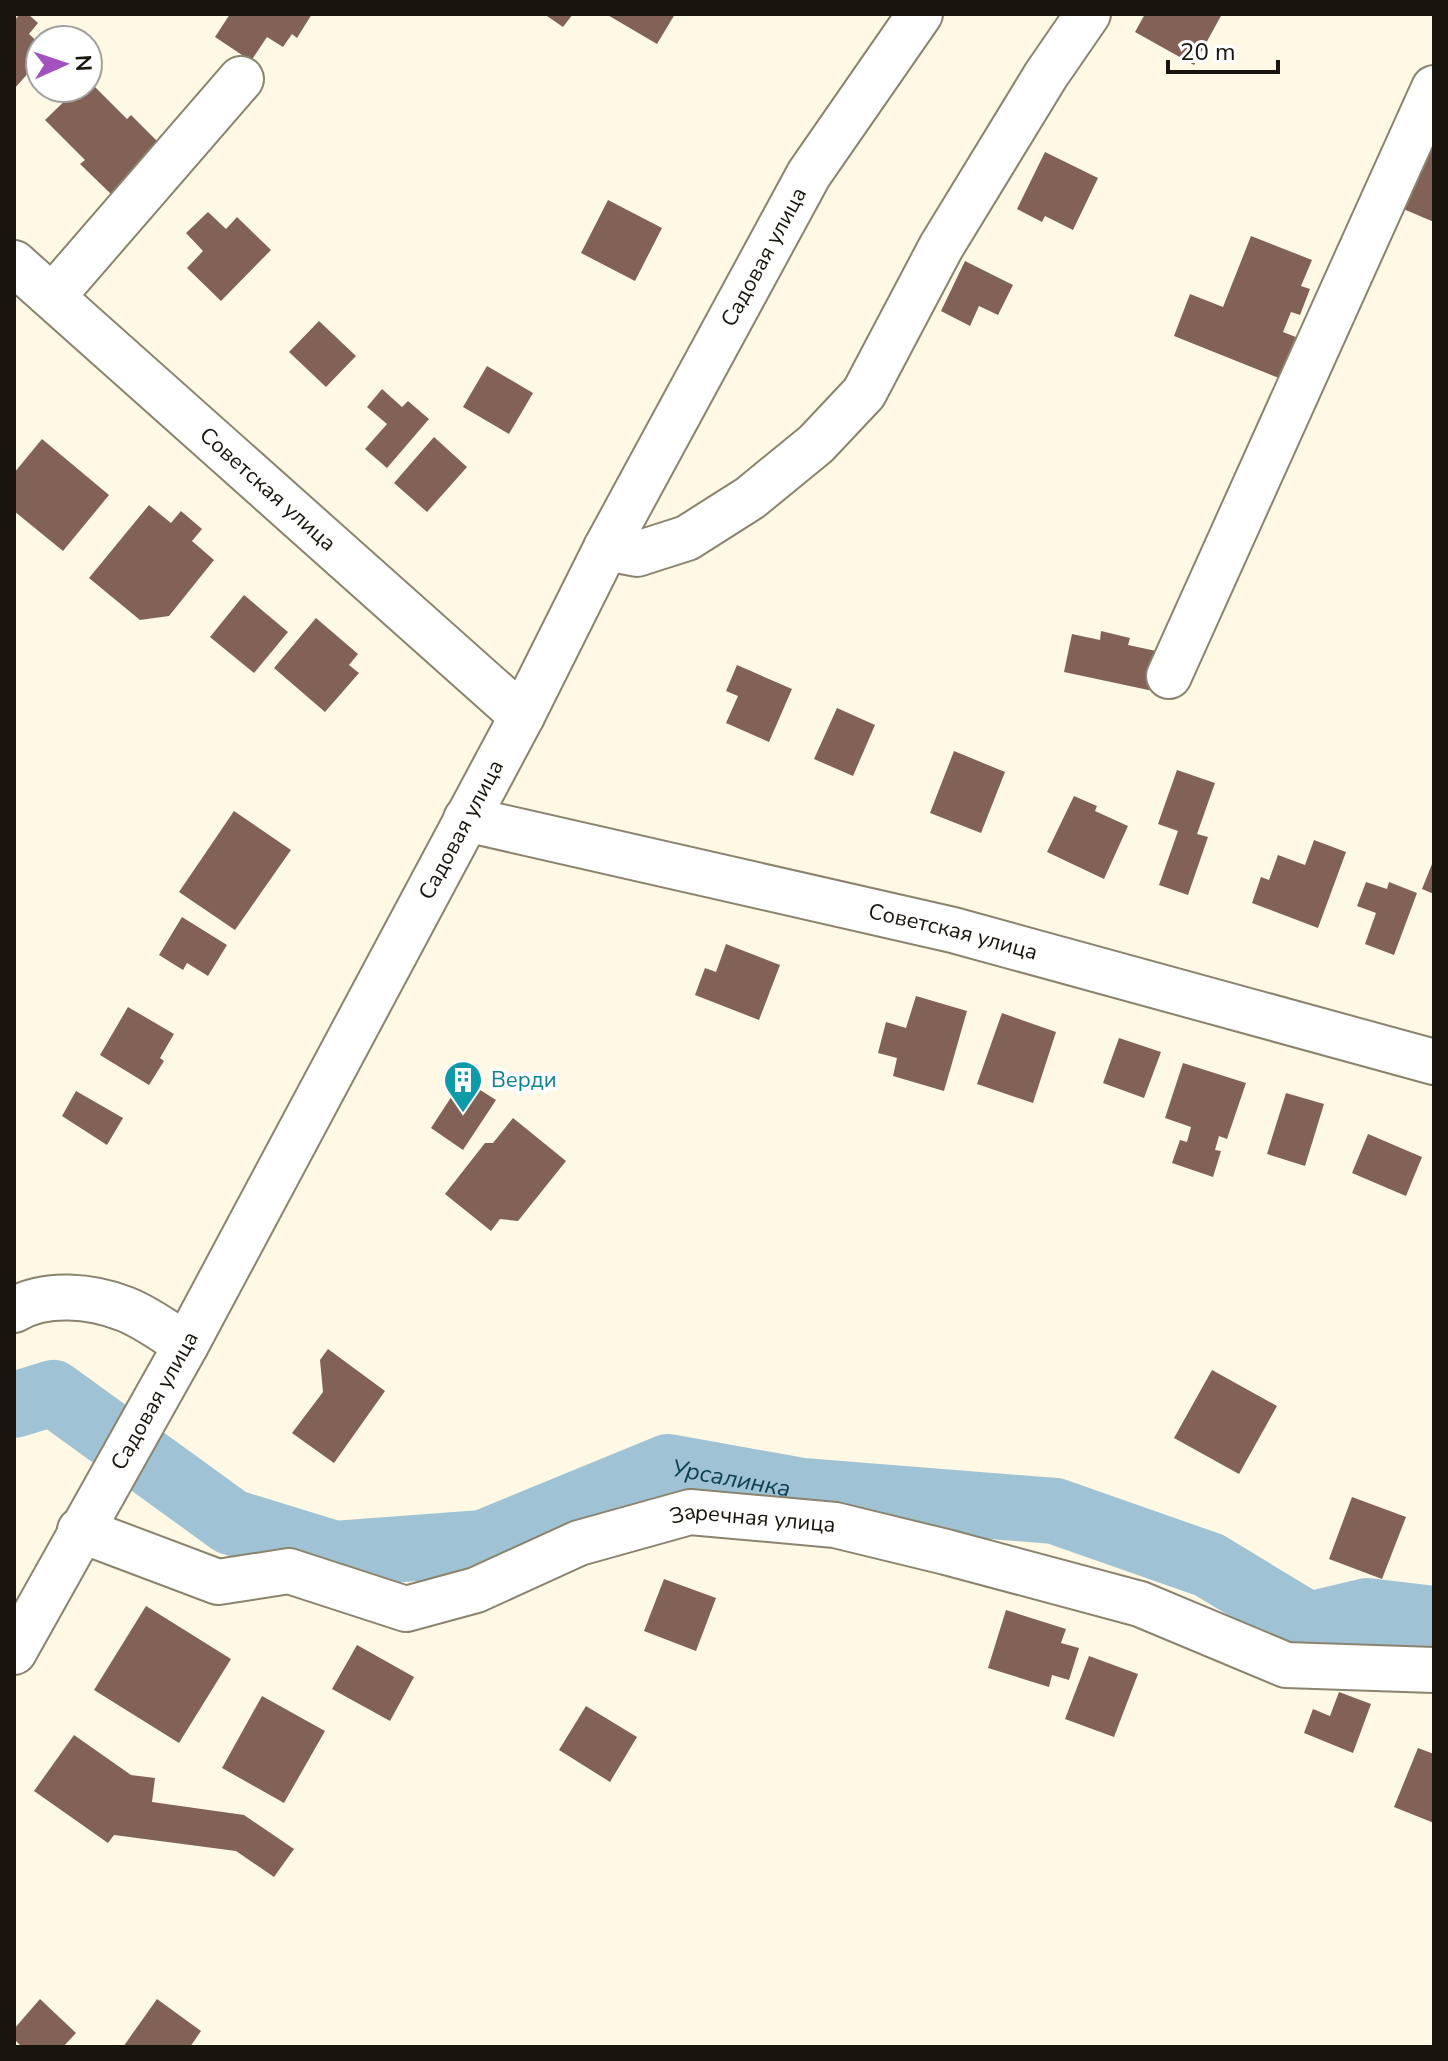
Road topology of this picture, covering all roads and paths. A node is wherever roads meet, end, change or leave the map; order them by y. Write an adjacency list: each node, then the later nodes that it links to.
1 (920, 14): 7 (street, Садовая улица)
2 (1088, 14): 7 (street)
3 (241, 79): 6 (street)
4 (1434, 88): 8 (street)
5 (14, 263): 6 (street, Советская улица)
6 (53, 296): 9 (street, Советская улица)
7 (606, 548): 9 (street, Садовая улица)
8 (1169, 676)
9 (522, 716): 10 (street, Садовая улица)
10 (466, 819): 11 (street, Советская улица); 13 (street, Садовая улица)
11 (1434, 1062)
12 (14, 1310): 13 (street)
13 (186, 1345): 14 (street, Садовая улица)
14 (80, 1530): 15 (street, Садовая улица); 16 (street, Заречная улица)
15 (14, 1652)
16 (1434, 1670)

